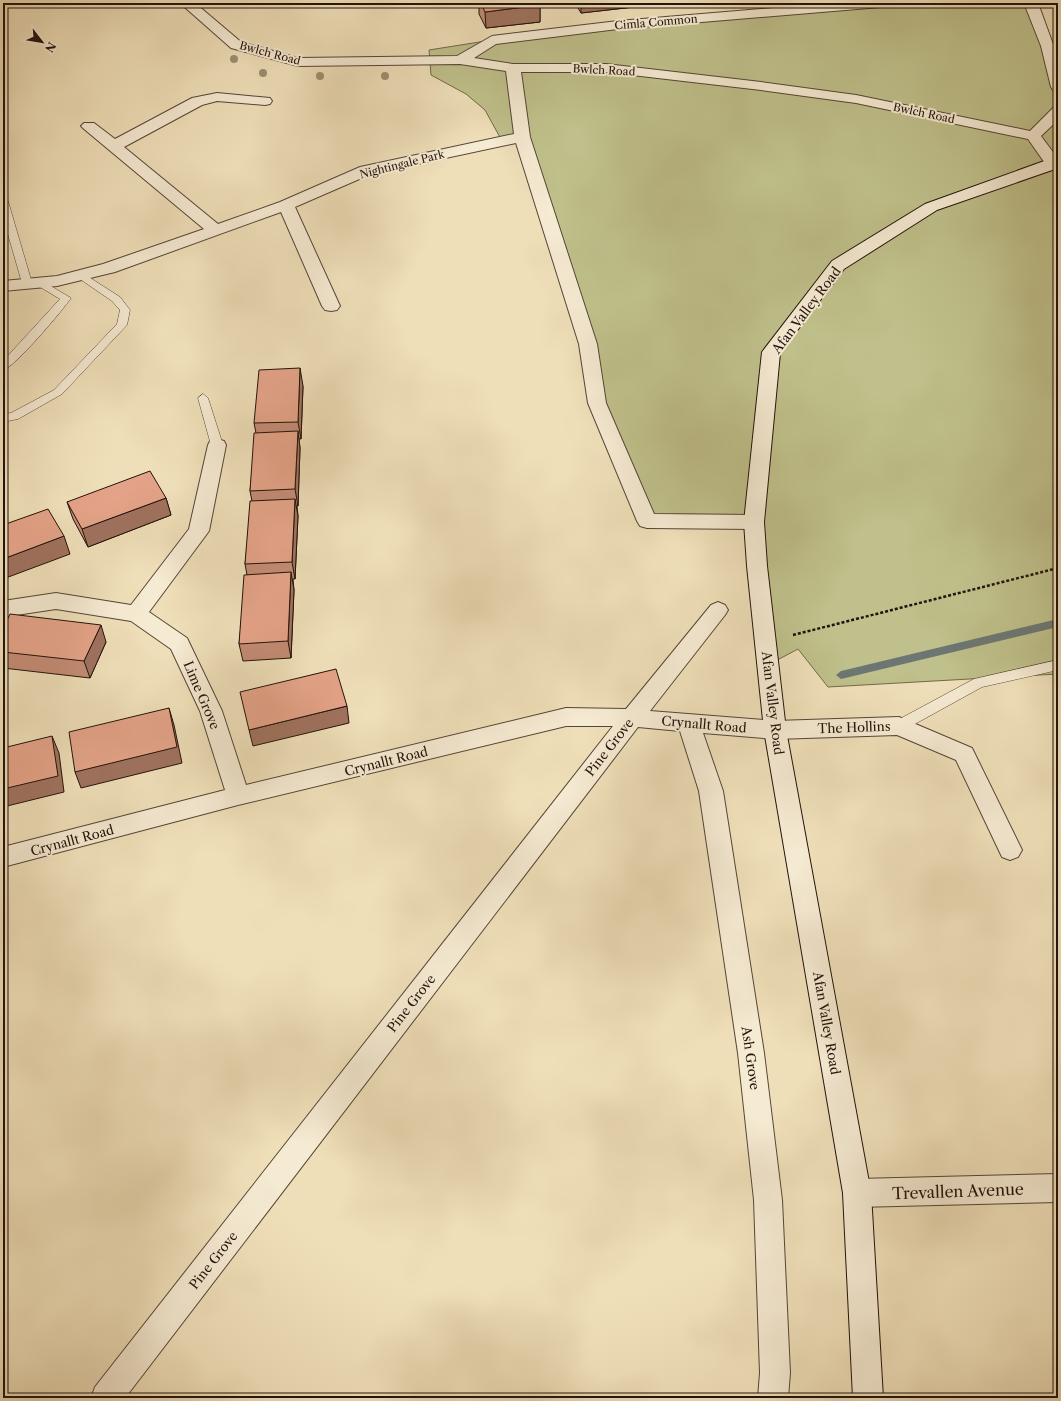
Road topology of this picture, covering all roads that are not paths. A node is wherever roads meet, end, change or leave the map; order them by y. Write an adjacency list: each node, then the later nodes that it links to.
1 (187, 3): 4 (street, Bwlch Road)
2 (881, 3): 4 (street, Cimla Common)
3 (1031, 3): 6 (street)
4 (460, 60): 5 (street, Bwlch Road)
5 (513, 68): 10 (street, Bwlch Road); 11 (street)
6 (1058, 87)
7 (265, 101): 12 (street)
8 (1058, 111): 10 (street)
9 (89, 126): 12 (street)
10 (1033, 136): 13 (street)
11 (522, 137): 15 (street, Nightingale Park); 25 (street)
12 (114, 146): 16 (street)
13 (1055, 163): 25 (street, Afan Valley Road)
14 (3, 201): 18 (lane)
15 (286, 205): 16 (street, Nightingale Park); 20 (street)
16 (215, 230): 17 (street, Nightingale Park)
17 (81, 275): 18 (street, Nightingale Park); 23 (lane)
18 (33, 283): 19 (street, Nightingale Park); 21 (lane)
19 (3, 286)
20 (331, 306)
21 (3, 367)
22 (203, 398): 24 (lane)
23 (3, 418)
24 (217, 445): 28 (street)
25 (754, 522): 33 (street, Afan Valley Road)
26 (3, 609): 28 (street, Lime Grove)
27 (718, 610): 30 (street, Pine Grove)
28 (136, 614): 34 (street, Lime Grove)
29 (1058, 665): 32 (lane)
30 (632, 718): 31 (street, Crynallt Road); 34 (street, Crynallt Road); 40 (street, Pine Grove)
31 (689, 723): 33 (street, Crynallt Road); 41 (street, Ash Grove)
32 (899, 726): 33 (street, The Hollins); 35 (street, The Hollins)
33 (775, 730): 38 (street, Afan Valley Road)
34 (238, 796): 36 (street, Crynallt Road)
35 (1010, 850)
36 (3, 858)
37 (1058, 1188): 38 (street, Trevallen Avenue)
38 (857, 1193): 39 (street, Afan Valley Road)
39 (873, 1397)
40 (106, 1398)
41 (773, 1398)

